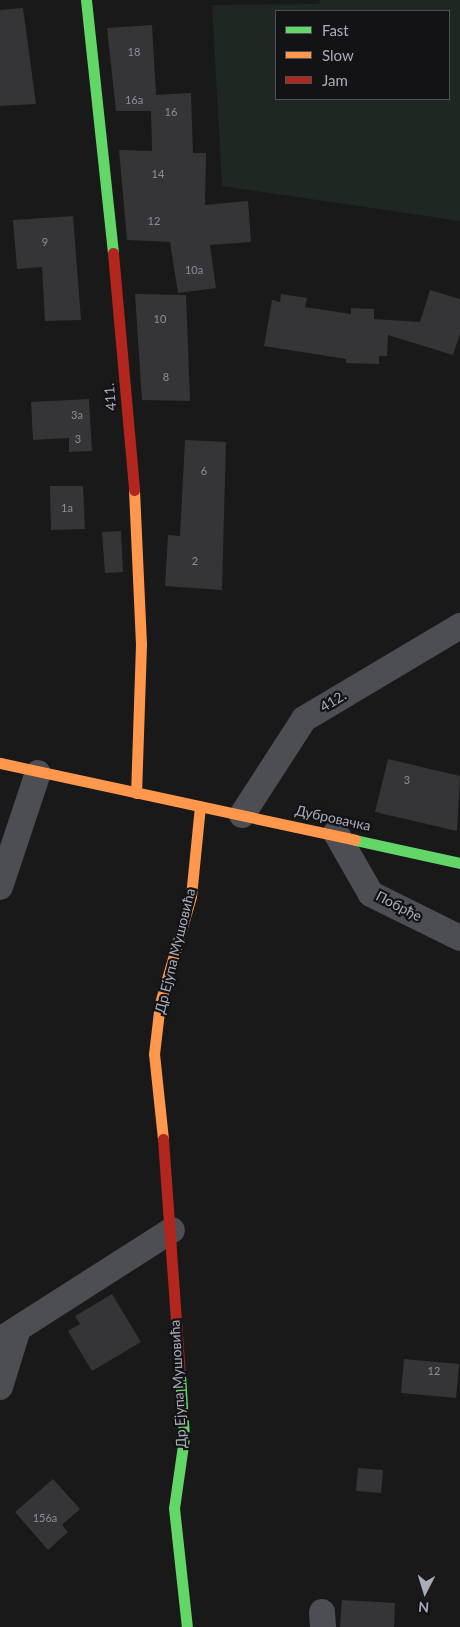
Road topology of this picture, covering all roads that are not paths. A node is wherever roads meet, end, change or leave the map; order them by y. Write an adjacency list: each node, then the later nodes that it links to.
1 (86, 0): 5 (street, 411.)
2 (460, 626): 7 (street, 412.)
3 (0, 763): 4 (street)
4 (38, 772): 5 (street); 10 (street)
5 (136, 793): 6 (street)
6 (200, 806): 7 (street, Дубровачка); 12 (street, Др Ејупа Мушовића)
7 (242, 815): 8 (street, Дубровачка)
8 (336, 833): 9 (street, Дубровачка); 11 (street, Побрђе)
9 (460, 863)
10 (0, 887)
11 (460, 938)
12 (172, 1230): 13 (street); 15 (street, Др Ејупа Мушовића)
13 (8, 1336): 14 (street)
14 (0, 1387)
15 (187, 1627)

